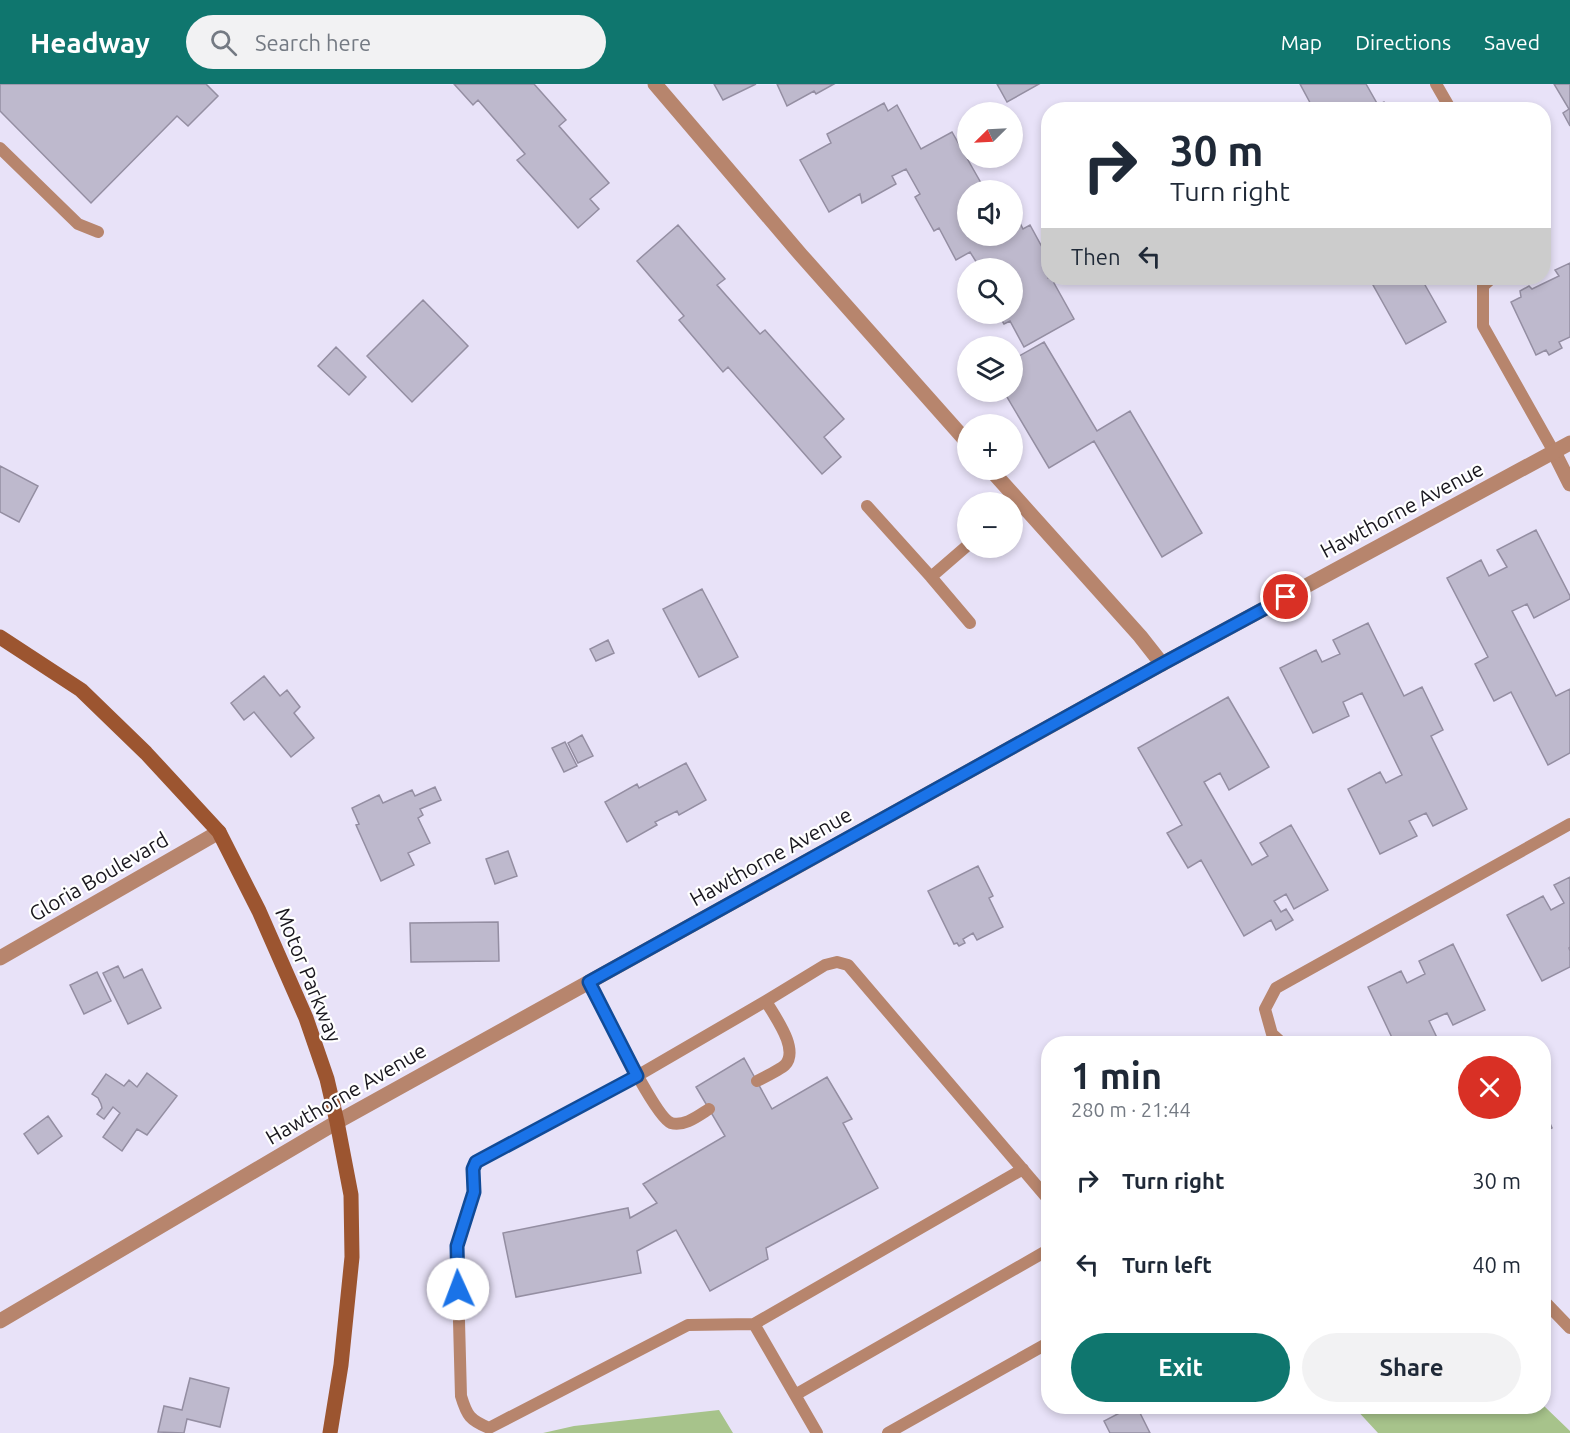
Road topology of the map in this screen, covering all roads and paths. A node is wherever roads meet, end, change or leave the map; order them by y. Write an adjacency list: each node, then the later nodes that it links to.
1 (655, 84): 7 (street)
2 (1436, 84): 3 (lane)
3 (1446, 102)
4 (0, 148): 5 (lane)
5 (98, 232)
6 (1484, 285): 9 (lane)
7 (957, 431)
8 (1570, 443): 9 (street, Hawthorne Avenue)
9 (1554, 452): 10 (street); 17 (street, Hawthorne Avenue)
10 (1570, 484)
11 (867, 506): 14 (lane)
12 (1023, 511): 17 (street)
13 (957, 555): 14 (lane)
14 (931, 577): 15 (lane)
15 (970, 623)
16 (0, 637): 19 (main road, Motor Parkway)
17 (1162, 664): 21 (street, Hawthorne Avenue)
18 (1570, 824): 23 (lane)
19 (219, 832): 20 (street, Gloria Boulevard); 27 (main road, Motor Parkway)
20 (0, 958)
21 (589, 982): 24 (lane); 27 (street, Hawthorne Avenue)
22 (766, 1001): 24 (lane); 25 (lane); 28 (lane)
23 (1274, 1036)
24 (637, 1076): 26 (lane); 33 (lane)
25 (757, 1081)
26 (709, 1109)
27 (337, 1122): 32 (street, Hawthorne Avenue); 37 (main road, Motor Parkway)
28 (1023, 1169): 29 (lane); 33 (lane)
29 (1041, 1191)
30 (1041, 1254): 36 (lane)
31 (1551, 1308): 34 (lane)
32 (0, 1322)
33 (754, 1324): 36 (lane)
34 (1570, 1328)
35 (1041, 1347): 39 (lane)
36 (795, 1395): 38 (lane)
37 (330, 1433)
38 (817, 1433)
39 (888, 1433)

